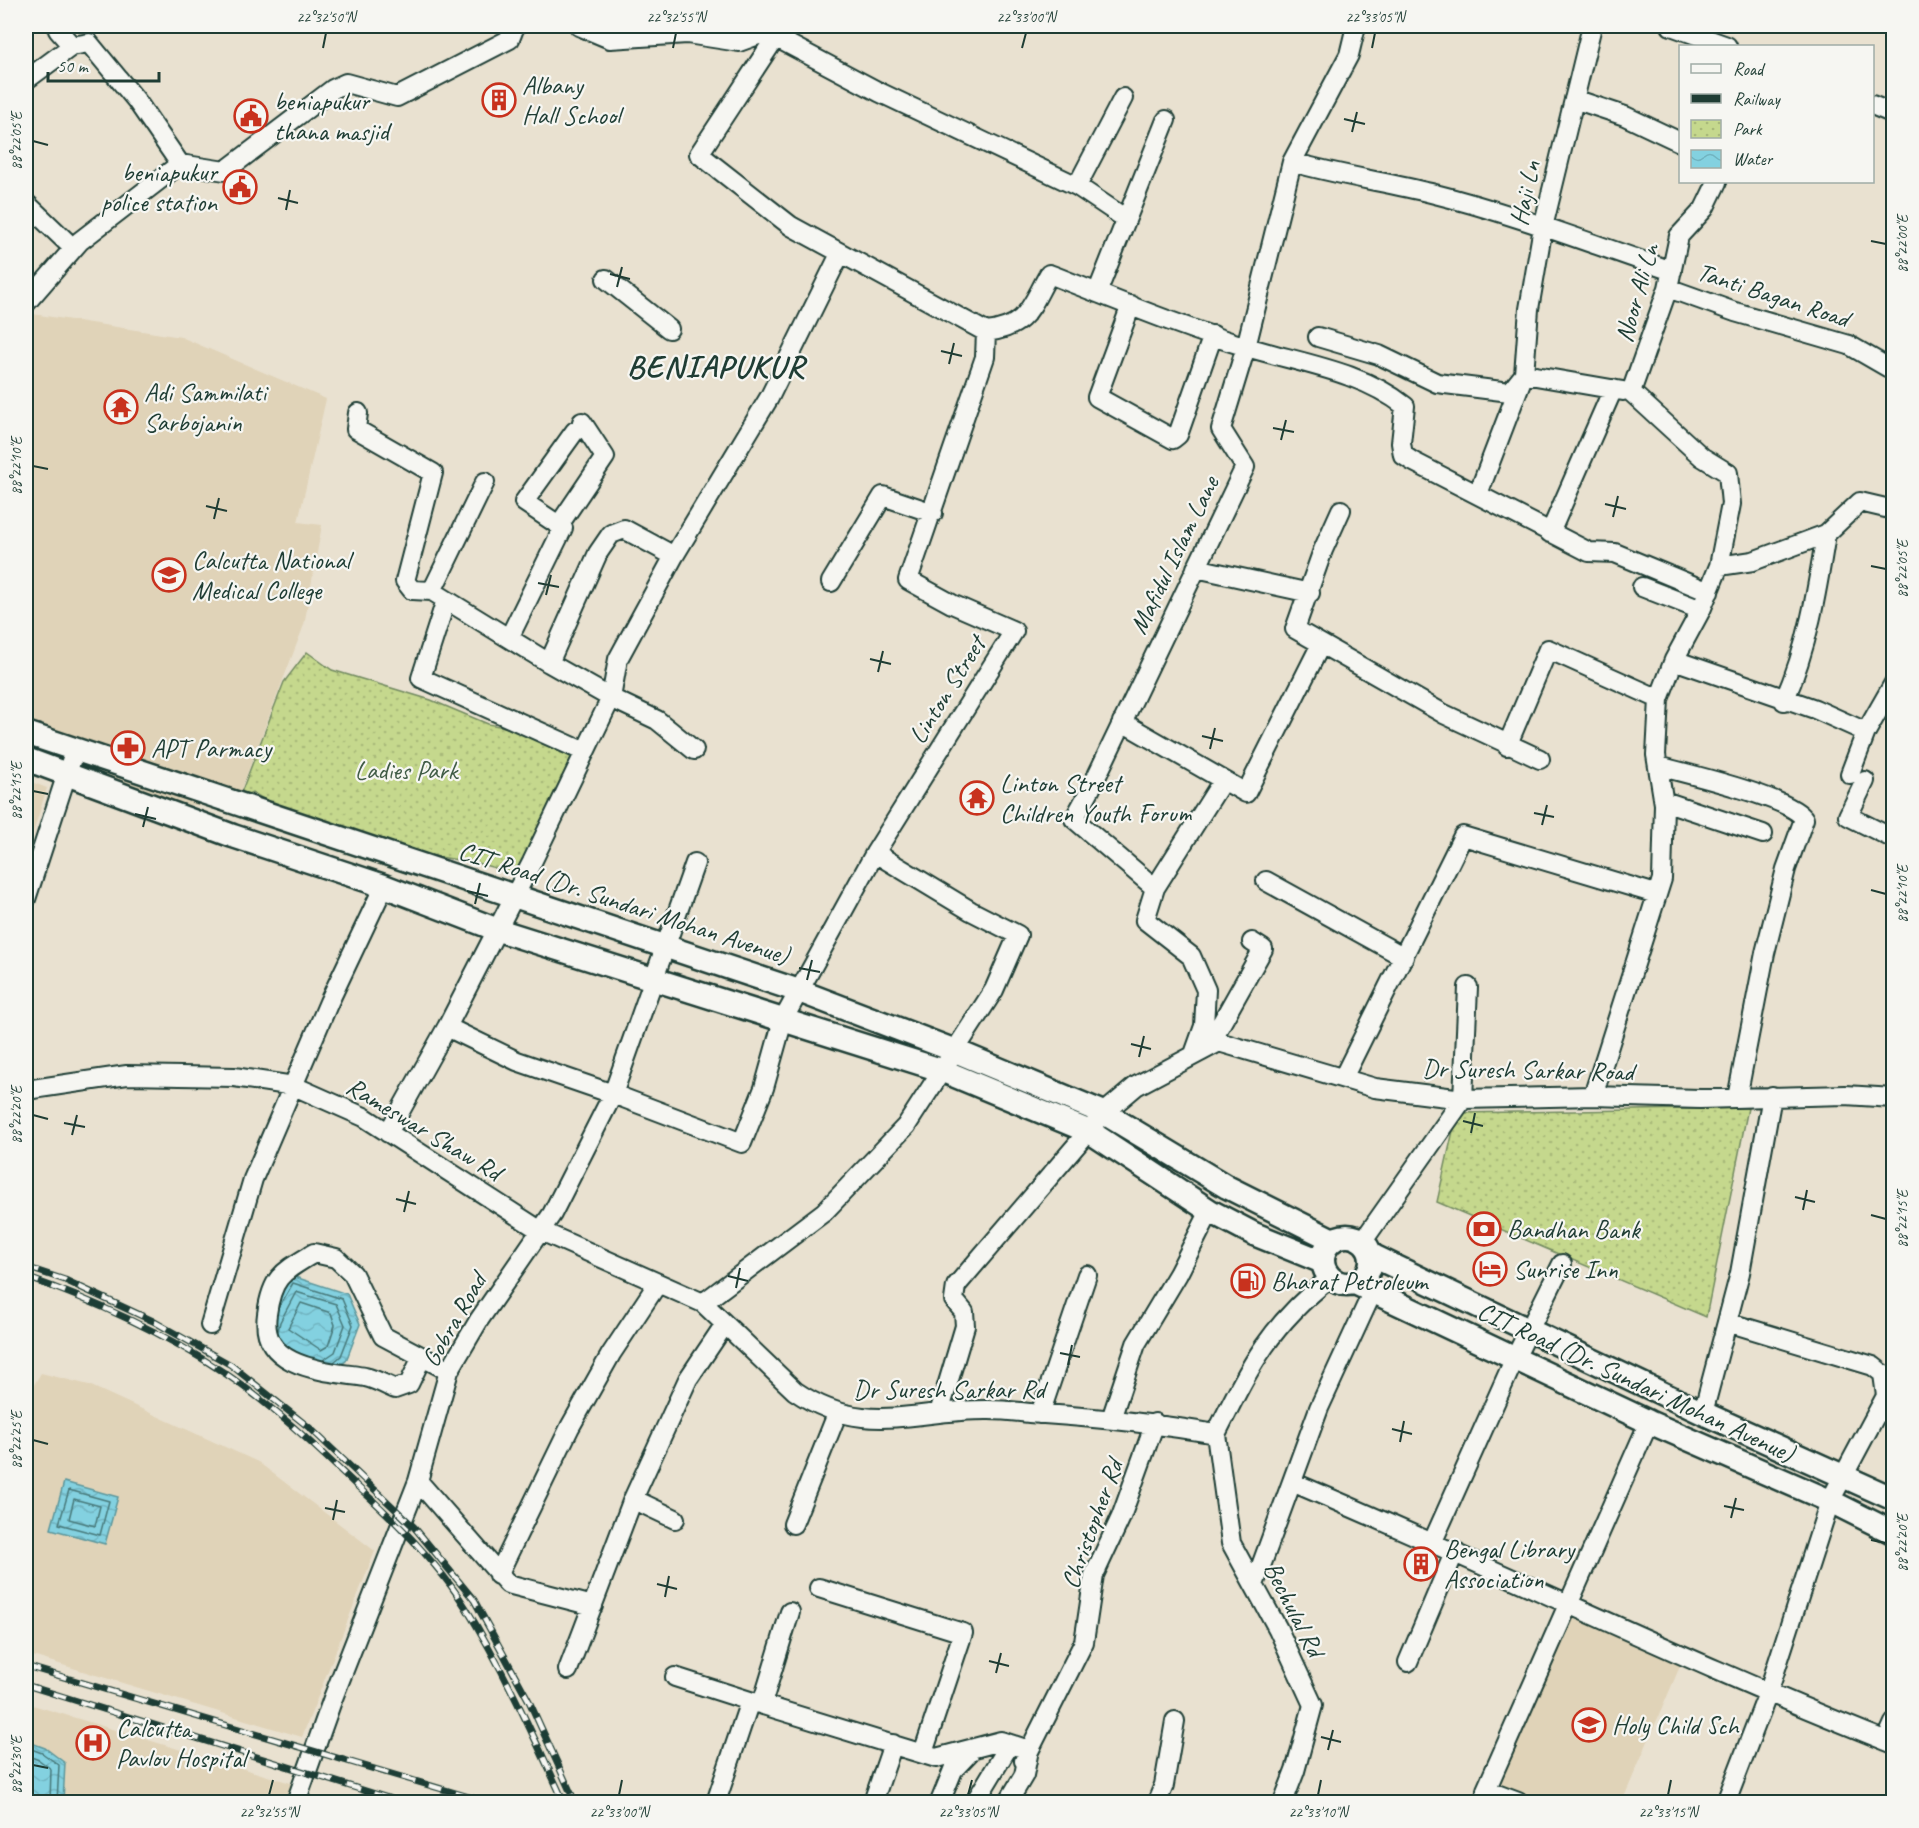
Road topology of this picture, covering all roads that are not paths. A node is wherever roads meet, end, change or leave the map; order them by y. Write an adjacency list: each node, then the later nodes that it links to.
1 (59, 26): 9 (street)
2 (515, 26): 18 (street)
3 (579, 26): 7 (street)
4 (1356, 26): 17 (street, Mafidul Islam Lane)
5 (1592, 26): 12 (street, Haji Ln)
6 (1671, 26): 8 (street)
7 (780, 30): 20 (street); 25 (street)
8 (1724, 45)
9 (72, 46): 10 (street); 18 (street)
10 (26, 80)
11 (1122, 98): 20 (street)
12 (1574, 99): 16 (street); 23 (street, Haji Ln)
13 (1874, 106): 14 (street)
14 (1893, 114)
15 (1166, 120): 22 (street)
16 (1679, 142)
17 (1292, 162): 23 (street, Tanti Bagan Road); 35 (street, Mafidul Islam Lane)
18 (180, 164): 24 (street)
19 (1717, 183): 27 (street, Noor Ali Ln)
20 (1077, 186): 22 (street)
21 (26, 203): 24 (street)
22 (1126, 219): 28 (street)
23 (1543, 227): 27 (street, Tanti Bagan Road); 37 (street, Haji Ln)
24 (73, 248): 29 (street)
25 (840, 255): 32 (street); 48 (street)
26 (606, 279): 31 (street)
27 (1670, 280): 36 (street, Tanti Bagan Road); 38 (street, Noor Ali Ln)
28 (1097, 293): 30 (street); 32 (street)
29 (26, 303)
30 (1131, 305): 33 (street); 33 (street)
31 (669, 329)
32 (986, 332): 44 (street, Linton Street)
33 (1213, 335): 35 (street)
34 (1318, 337): 37 (street)
35 (1246, 347): 41 (street); 50 (street, Mafidul Islam Lane)
36 (1893, 371)
37 (1524, 374): 38 (street); 41 (street, Haji Ln)
38 (1622, 391): 46 (street, Noor Ali Ln); 49 (street)
39 (358, 413): 55 (street)
40 (485, 482): 55 (street)
41 (1478, 494): 46 (street)
42 (1341, 510): 54 (street)
43 (1893, 510): 47 (street)
44 (933, 513): 51 (street); 80 (street, Linton Street)
45 (559, 525): 45 (street); 57 (street)
46 (1550, 533): 53 (street)
47 (1826, 534): 49 (street); 64 (street)
48 (674, 556): 60 (street); 62 (street)
49 (1719, 566): 53 (street)
50 (1196, 568): 54 (street); 65 (street, Mafidul Islam Lane)
51 (831, 582)
52 (1642, 587): 56 (street)
53 (1709, 592): 56 (street)
54 (1310, 593): 58 (street)
55 (439, 595): 57 (street); 71 (street)
56 (1701, 610): 59 (street)
57 (509, 638): 60 (street)
58 (1320, 646): 68 (street); 76 (street)
59 (1674, 660): 63 (street); 64 (street)
60 (549, 663): 62 (street)
61 (1893, 683): 66 (street)
62 (611, 698): 70 (street); 71 (street)
63 (1659, 699): 68 (street); 74 (street)
64 (1784, 701): 66 (street)
65 (1122, 722): 76 (street); 84 (street, Mafidul Islam Lane)
66 (1866, 732): 79 (street)
67 (26, 733): 69 (main road, CIT Road (Dr. Sundari Mohan Avenue))
68 (1507, 746): 73 (street)
69 (75, 749): 75 (street); 86 (main road, CIT Road (Dr. Sundari Mohan Avenue))
70 (694, 750)
71 (585, 752): 86 (street)
72 (26, 759): 75 (main road)
73 (1540, 759)
74 (1658, 766): 77 (street); 107 (street)
75 (67, 772): 83 (main road); 87 (street)
76 (1223, 780): 84 (street)
77 (1664, 801): 78 (street); 85 (street)
78 (1763, 834)
79 (1893, 839)
80 (875, 853): 94 (street, Linton Street); 98 (street)
81 (695, 863): 90 (street, Gobra Road)
82 (1266, 881): 91 (street)
83 (384, 886): 88 (main road); 102 (street)
84 (1155, 888): 99 (street)
85 (1656, 894): 91 (street); 105 (street)
86 (515, 896): 88 (street); 90 (main road, CIT Road (Dr. Sundari Mohan Avenue))
87 (26, 899)
88 (498, 930): 92 (main road); 96 (street)
89 (1252, 942): 97 (street)
90 (666, 947): 92 (street, Gobra Road); 94 (main road, CIT Road (Dr. Sundari Mohan Avenue))
91 (1404, 957): 101 (street)
92 (654, 980): 95 (main road); 104 (street, Gobra Road)
93 (1468, 987): 109 (street)
94 (799, 992): 95 (street, Linton Street); 98 (main road, CIT Road (Dr. Sundari Mohan Avenue))
95 (783, 1020): 100 (main road); 104 (street)
96 (447, 1027): 104 (street); 112 (street)
97 (1220, 1042): 99 (street); 101 (street, Dr Suresh Sarkar Road)
98 (953, 1050): 100 (street); 110 (main road, CIT Road (Dr. Sundari Mohan Avenue))
99 (1194, 1054): 110 (street)
100 (941, 1070): 111 (main road); 122 (street)
101 (1343, 1078): 109 (street, Dr Suresh Sarkar Road)
102 (294, 1086): 103 (street, Rameswar Shaw Rd); 112 (street, Rameswar Shaw Rd); 125 (street)
103 (26, 1090)
104 (613, 1094): 114 (street, Gobra Road)
105 (1593, 1096): 107 (street, Dr Suresh Sarkar Road); 109 (street, Dr Suresh Sarkar Road)
106 (1772, 1096): 107 (street, Dr Suresh Sarkar Road); 108 (street, Dr Suresh Sarkar Road); 123 (street)
107 (1737, 1098)
108 (1893, 1098)
109 (1463, 1099): 116 (street)
110 (1104, 1113): 111 (street); 115 (main road, CIT Road (Dr. Sundari Mohan Avenue))
111 (1090, 1132): 113 (main road); 131 (street)
112 (388, 1133): 114 (street, Rameswar Shaw Rd)
113 (1210, 1211): 118 (main road); 135 (street)
114 (541, 1231): 120 (street, Dr Suresh Sarkar Rd); 129 (street, Gobra Road)
115 (1333, 1240): 116 (main road); 118 (main road)
116 (1367, 1248): 121 (main road); 126 (main road, CIT Road (Dr. Sundari Mohan Avenue))
117 (1562, 1264): 126 (street)
118 (1327, 1270): 121 (main road); 138 (street)
119 (1087, 1275): 134 (street)
120 (658, 1283): 122 (street, Dr Suresh Sarkar Rd); 150 (street)
121 (1364, 1287): 128 (main road, CIT Road (Dr. Sundari Mohan Avenue)); 141 (street)
122 (703, 1303): 124 (street, Dr Suresh Sarkar Rd)
123 (1727, 1322): 130 (street); 132 (street)
124 (725, 1324): 133 (street, Dr Suresh Sarkar Rd); 142 (street)
125 (210, 1325)
126 (1528, 1331): 128 (street); 132 (main road, CIT Road (Dr. Sundari Mohan Avenue))
127 (422, 1357): 127 (street); 129 (street)
128 (1515, 1358): 136 (main road, CIT Road (Dr. Sundari Mohan Avenue)); 148 (street)
129 (449, 1371): 140 (street, Gobra Road)
130 (1890, 1399): 139 (street)
131 (939, 1413): 133 (street, Dr Suresh Sarkar Rd); 134 (street, Dr Suresh Sarkar Rd)
132 (1703, 1413): 139 (main road, CIT Road (Dr. Sundari Mohan Avenue))
133 (837, 1414): 146 (street)
134 (1040, 1414): 135 (street, Dr Suresh Sarkar Rd)
135 (1111, 1419): 137 (street, Dr Suresh Sarkar Rd)
136 (1650, 1422): 144 (main road, CIT Road (Dr. Sundari Mohan Avenue)); 153 (street)
137 (1155, 1423): 138 (street, Dr Suresh Sarkar Rd); 167 (street, Christopher Rd)
138 (1216, 1434): 151 (street, Bechulal Rd)
139 (1844, 1475): 143 (main road, CIT Road (Dr. Sundari Mohan Avenue)); 144 (street)
140 (418, 1481): 150 (street); 169 (street, Gobra Road)
141 (1292, 1482): 148 (street); 151 (street)
142 (633, 1499): 145 (street); 154 (street)
143 (1893, 1499)
144 (1830, 1501): 147 (main road, CIT Road (Dr. Sundari Mohan Avenue)); 159 (street)
145 (675, 1519)
146 (793, 1524)
147 (1893, 1533)
148 (1433, 1541): 149 (street)
149 (1455, 1551): 153 (street); 156 (street)
150 (498, 1575): 154 (street)
151 (1254, 1585): 177 (street, Bechulal Rd)
152 (819, 1588): 168 (street)
153 (1568, 1603): 159 (street); 178 (street)
154 (593, 1606): 157 (street)
155 (790, 1612): 160 (street)
156 (1408, 1662)
157 (568, 1670)
158 (675, 1677): 160 (street)
159 (1768, 1693): 163 (street); 179 (street)
160 (756, 1703): 164 (street); 170 (street)
161 (1175, 1721): 176 (street)
162 (1893, 1723): 163 (street)
163 (1890, 1742)
164 (893, 1744): 168 (street); 171 (street)
165 (1010, 1744): 166 (street); 167 (street); 173 (street)
166 (974, 1748): 168 (street); 172 (street)
167 (1029, 1750): 174 (street, Christopher Rd); 175 (street)
168 (923, 1754)
169 (296, 1803)
170 (716, 1803)
171 (873, 1803)
172 (940, 1803)
173 (975, 1803)
174 (998, 1803)
175 (1008, 1803)
176 (1156, 1803)
177 (1283, 1803)
178 (1518, 1803)
179 (1726, 1803)

